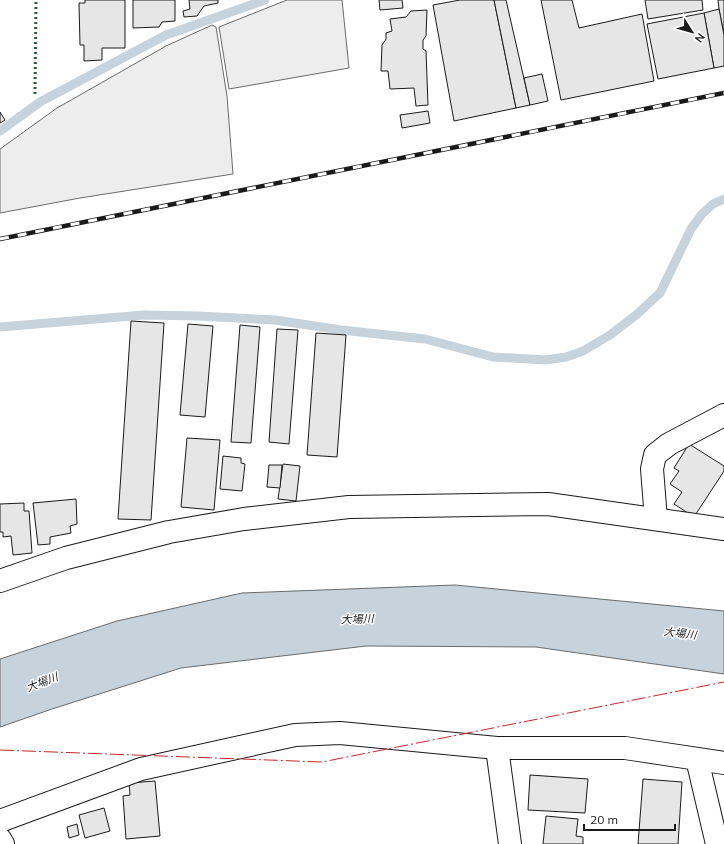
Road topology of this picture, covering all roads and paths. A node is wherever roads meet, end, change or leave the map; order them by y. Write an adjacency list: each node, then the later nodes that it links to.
1 (724, 415): 2 (street)
2 (656, 519): 3 (street); 4 (street)
3 (724, 529)
4 (0, 581)
5 (497, 748): 6 (street); 8 (street); 11 (street)
6 (697, 759): 7 (street); 12 (street)
7 (724, 763)
8 (0, 821)
9 (0, 839): 10 (street)
10 (3, 844)
11 (510, 844)
12 (717, 844)

